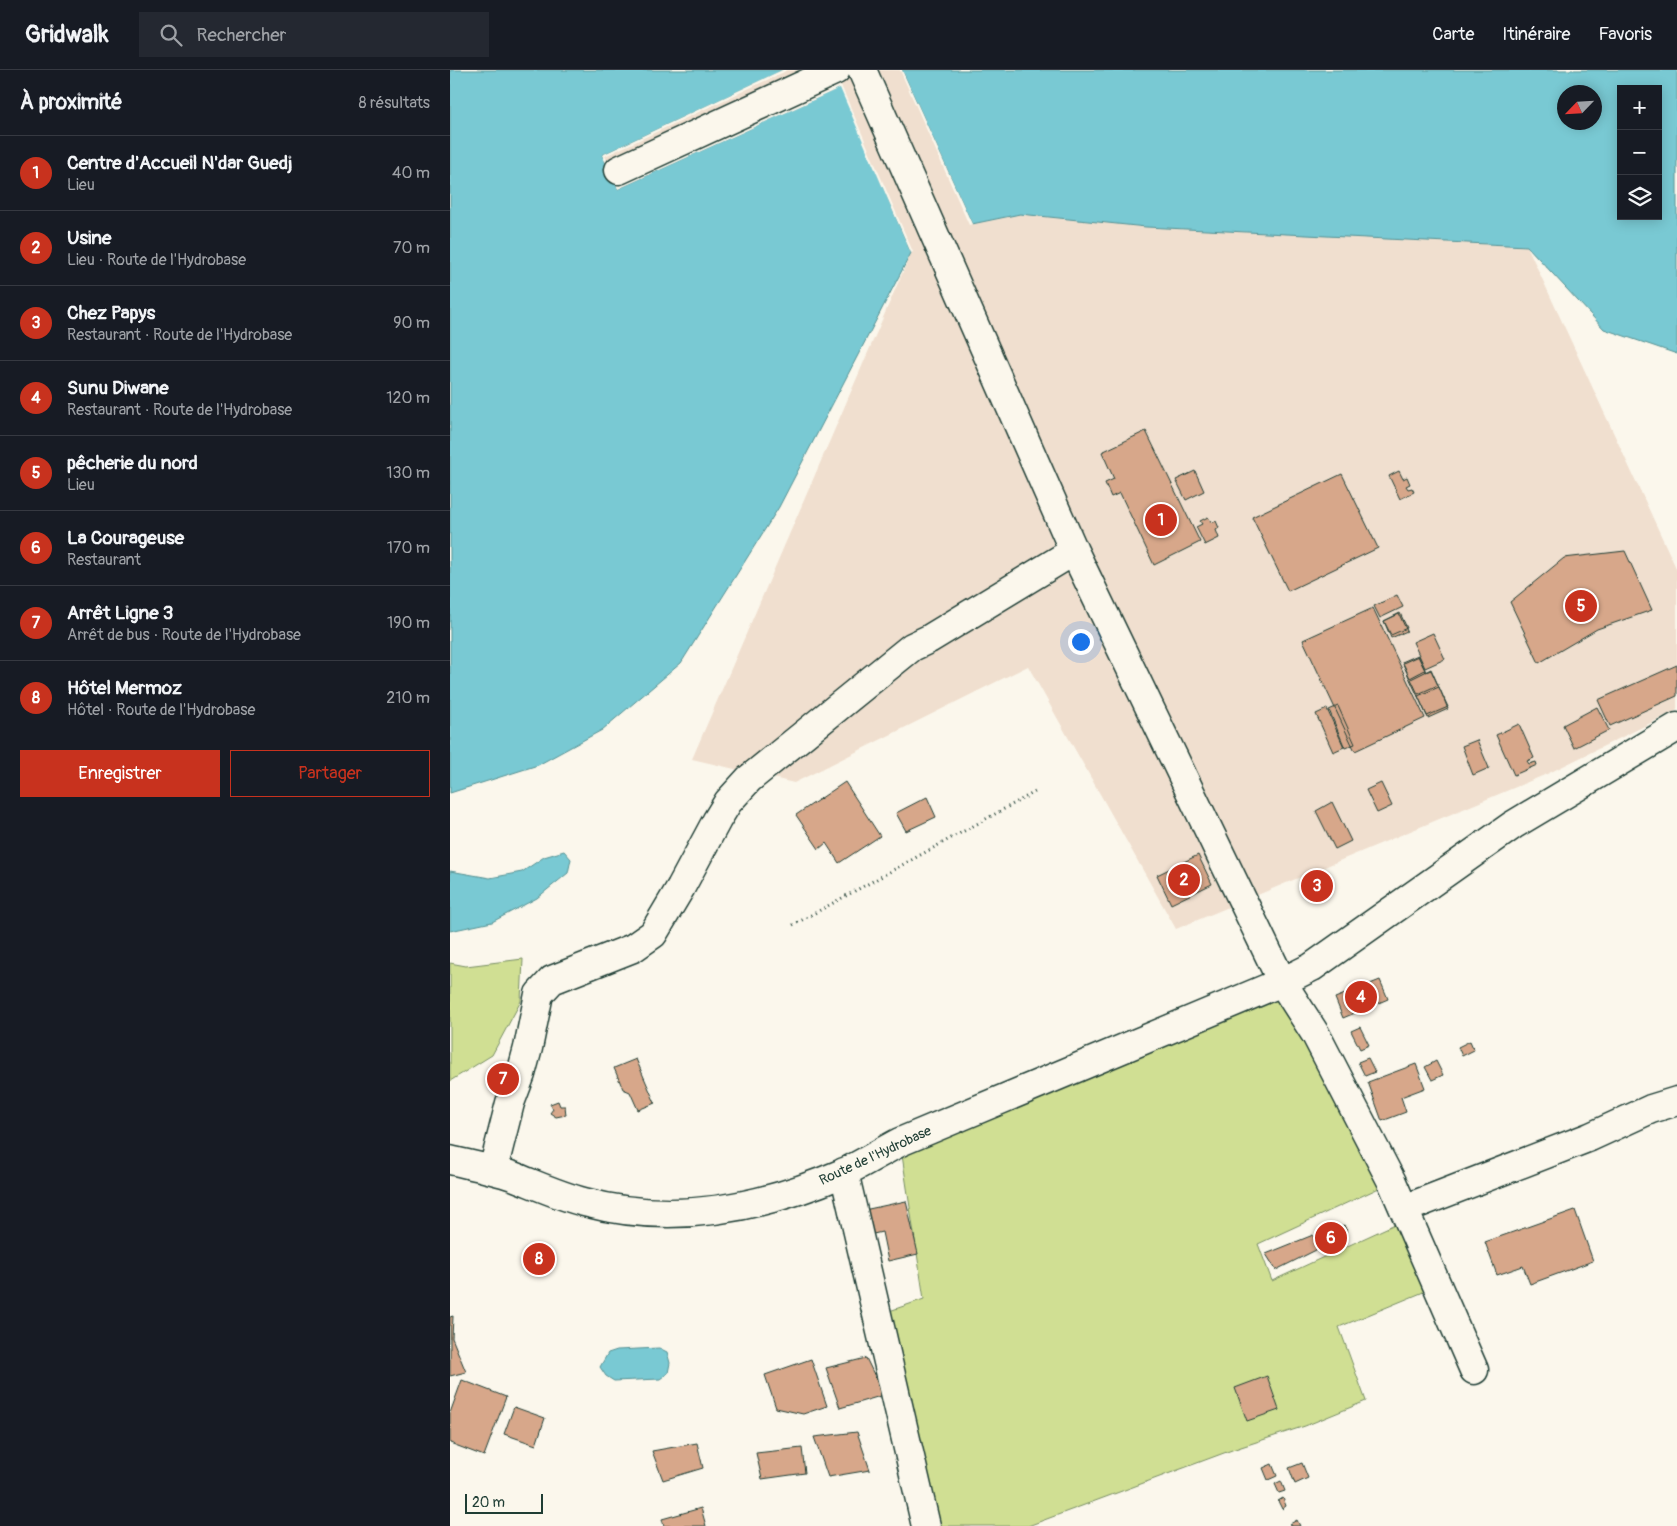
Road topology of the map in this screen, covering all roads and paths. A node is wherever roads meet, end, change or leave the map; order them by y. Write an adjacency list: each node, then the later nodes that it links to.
1 (836, 70): 3 (street)
2 (862, 70): 4 (street)
3 (619, 170)
4 (1074, 551): 8 (street); 11 (street)
5 (1677, 728): 8 (street, Route de l'Hydrobase)
6 (1035, 792): 7 (path)
7 (793, 925)
8 (1282, 982): 12 (street, Route de l'Hydrobase); 13 (street)
9 (1677, 1101): 13 (street)
10 (450, 1160): 11 (street, Route de l'Hydrobase)
11 (494, 1170): 12 (street, Route de l'Hydrobase)
12 (844, 1172): 15 (street)
13 (1404, 1209): 14 (street)
14 (1474, 1370)
15 (926, 1526)

